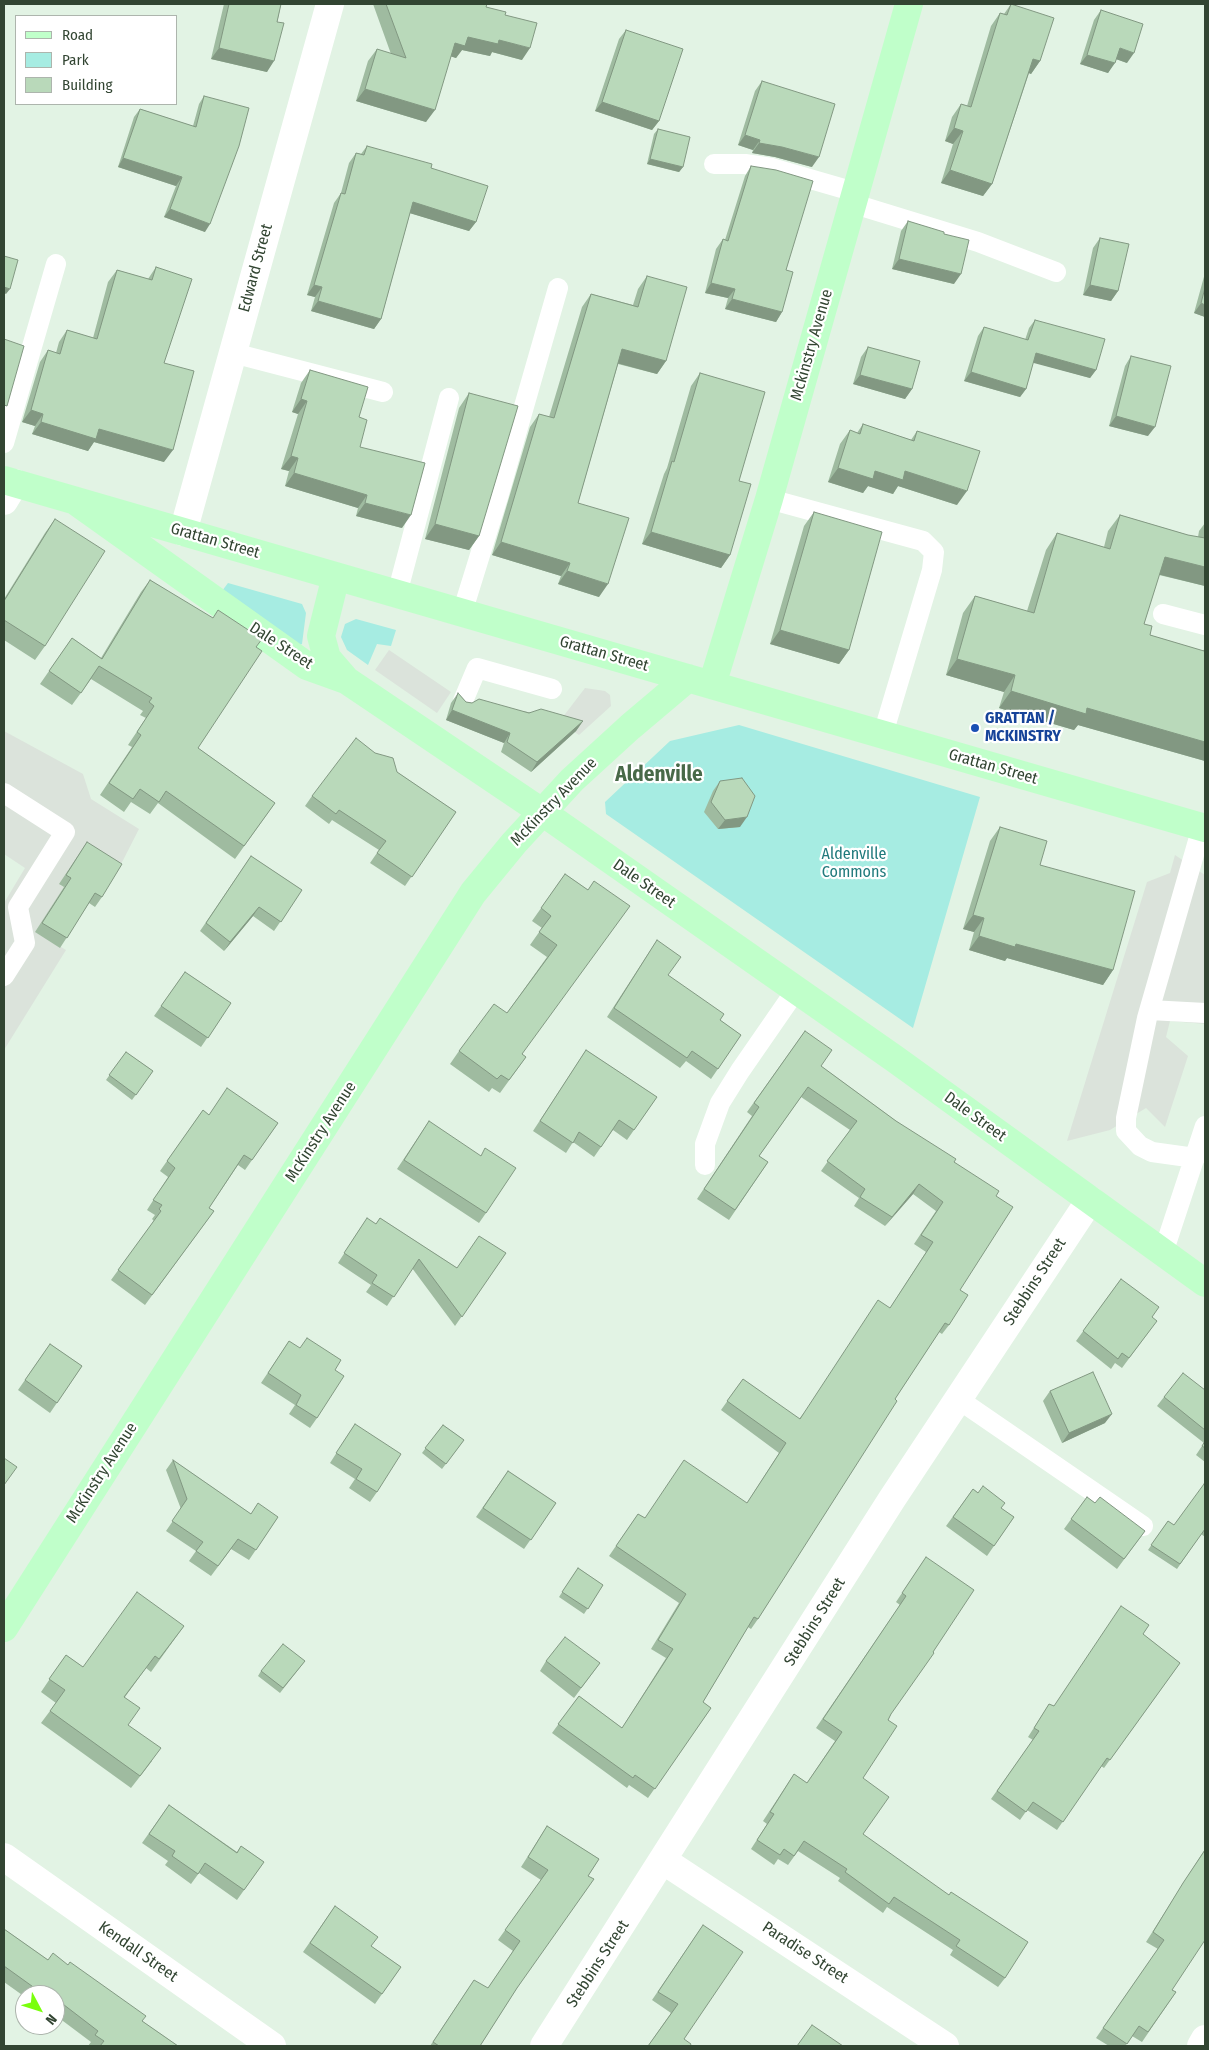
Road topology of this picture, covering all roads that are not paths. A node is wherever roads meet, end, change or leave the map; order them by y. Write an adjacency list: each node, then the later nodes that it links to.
1 (330, 4): 8 (street, Edward Street)
2 (909, 4): 4 (street, Mckinstry Avenue)
3 (714, 164): 4 (lane)
4 (853, 197): 6 (lane); 13 (street, Mckinstry Avenue)
5 (56, 264): 11 (lane)
6 (1056, 272)
7 (558, 288): 18 (lane)
8 (233, 353): 9 (lane); 15 (street, Edward Street)
9 (383, 392)
10 (449, 398): 17 (lane)
11 (4, 443)
12 (8, 488): 14 (street, Grattan Street)
13 (769, 499): 22 (street, Mckinstry Avenue); 25 (lane)
14 (74, 500): 15 (street, Grattan Street); 21 (street, Dale Street)
15 (183, 532): 16 (street, Grattan Street)
16 (336, 576): 17 (street, Grattan Street); 21 (street)
17 (398, 594): 18 (street, Grattan Street)
18 (462, 613): 22 (street, Grattan Street)
19 (1164, 614): 20 (lane)
20 (1205, 625)
21 (346, 680): 27 (street, Dale Street)
22 (700, 682): 25 (street, Grattan Street); 27 (street, McKinstry Avenue)
23 (556, 685): 24 (lane)
24 (463, 702)
25 (883, 734): 28 (street, Grattan Street)
26 (4, 793): 29 (lane)
27 (542, 812): 30 (street, Dale Street); 41 (street, McKinstry Avenue)
28 (1204, 827): 31 (lane)
29 (4, 976)
30 (796, 990): 35 (lane); 36 (street, Dale Street)
31 (1150, 1010): 32 (lane); 34 (lane)
32 (1205, 1013)
33 (1205, 1126): 34 (lane)
34 (1194, 1158): 37 (lane)
35 (705, 1165)
36 (1090, 1200): 37 (street, Dale Street); 39 (street, Stebbins Street)
37 (1163, 1253): 38 (street, Dale Street)
38 (1205, 1283)
39 (958, 1400): 40 (lane); 43 (street, Stebbins Street)
40 (1143, 1526)
41 (4, 1628)
42 (4, 1857): 45 (street, Kendall Street)
43 (664, 1861): 46 (street, Stebbins Street); 47 (street, Paradise Street)
44 (1205, 2039): 48 (street)
45 (272, 2046)
46 (544, 2046)
47 (945, 2046)
48 (1200, 2046)

